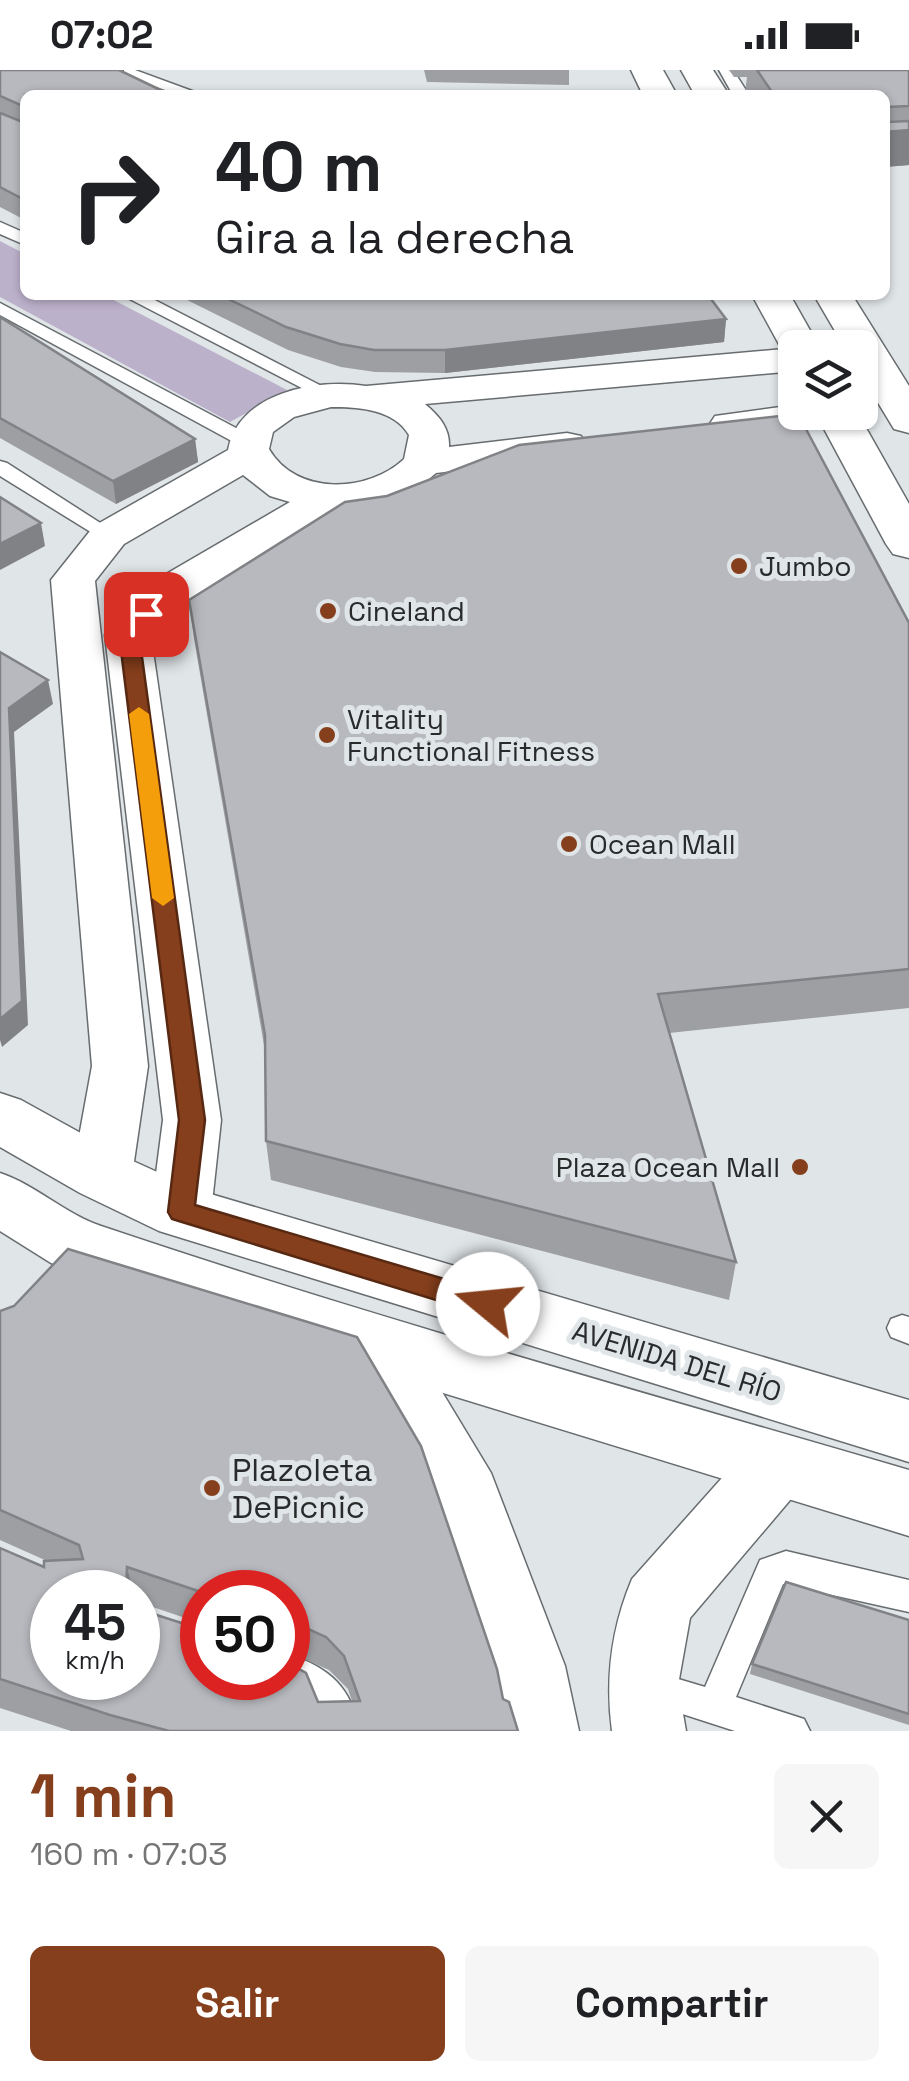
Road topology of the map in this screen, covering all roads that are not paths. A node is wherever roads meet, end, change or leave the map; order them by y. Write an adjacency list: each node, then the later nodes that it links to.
1 (697, 70): 3 (main road)
2 (129, 73): 4 (lane)
3 (735, 82)
4 (179, 90)
5 (141, 300): 13 (lane)
6 (774, 300): 9 (main road)
7 (837, 300): 10 (main road)
8 (0, 308): 20 (lane)
9 (790, 330)
10 (852, 330)
11 (778, 359): 13 (street)
12 (878, 373): 15 (main road)
13 (349, 396): 20 (street); 21 (street)
14 (878, 411): 15 (street)
15 (905, 413)
16 (778, 419): 17 (street)
17 (698, 429)
18 (845, 430): 25 (main road)
19 (600, 441): 21 (street)
20 (247, 449): 23 (street); 24 (street)
21 (425, 462): 23 (street)
22 (0, 468): 24 (lane)
23 (329, 497): 29 (street)
24 (109, 535): 27 (street)
25 (909, 544)
26 (0, 1117): 27 (main road, AVENIDA DEL RÍO)
27 (102, 1175): 29 (main road, AVENIDA DEL RÍO)
28 (0, 1200): 30 (main road)
29 (182, 1212): 31 (main road, AVENIDA DEL RÍO)
30 (378, 1344): 32 (main road); 39 (street)
31 (909, 1431)
32 (778, 1464): 33 (main road); 36 (street)
33 (909, 1503)
34 (909, 1596): 37 (lane)
35 (310, 1678): 38 (lane)
36 (646, 1708): 37 (lane)
37 (714, 1708): 40 (lane)
38 (342, 1731)
39 (542, 1731)
40 (792, 1731)

